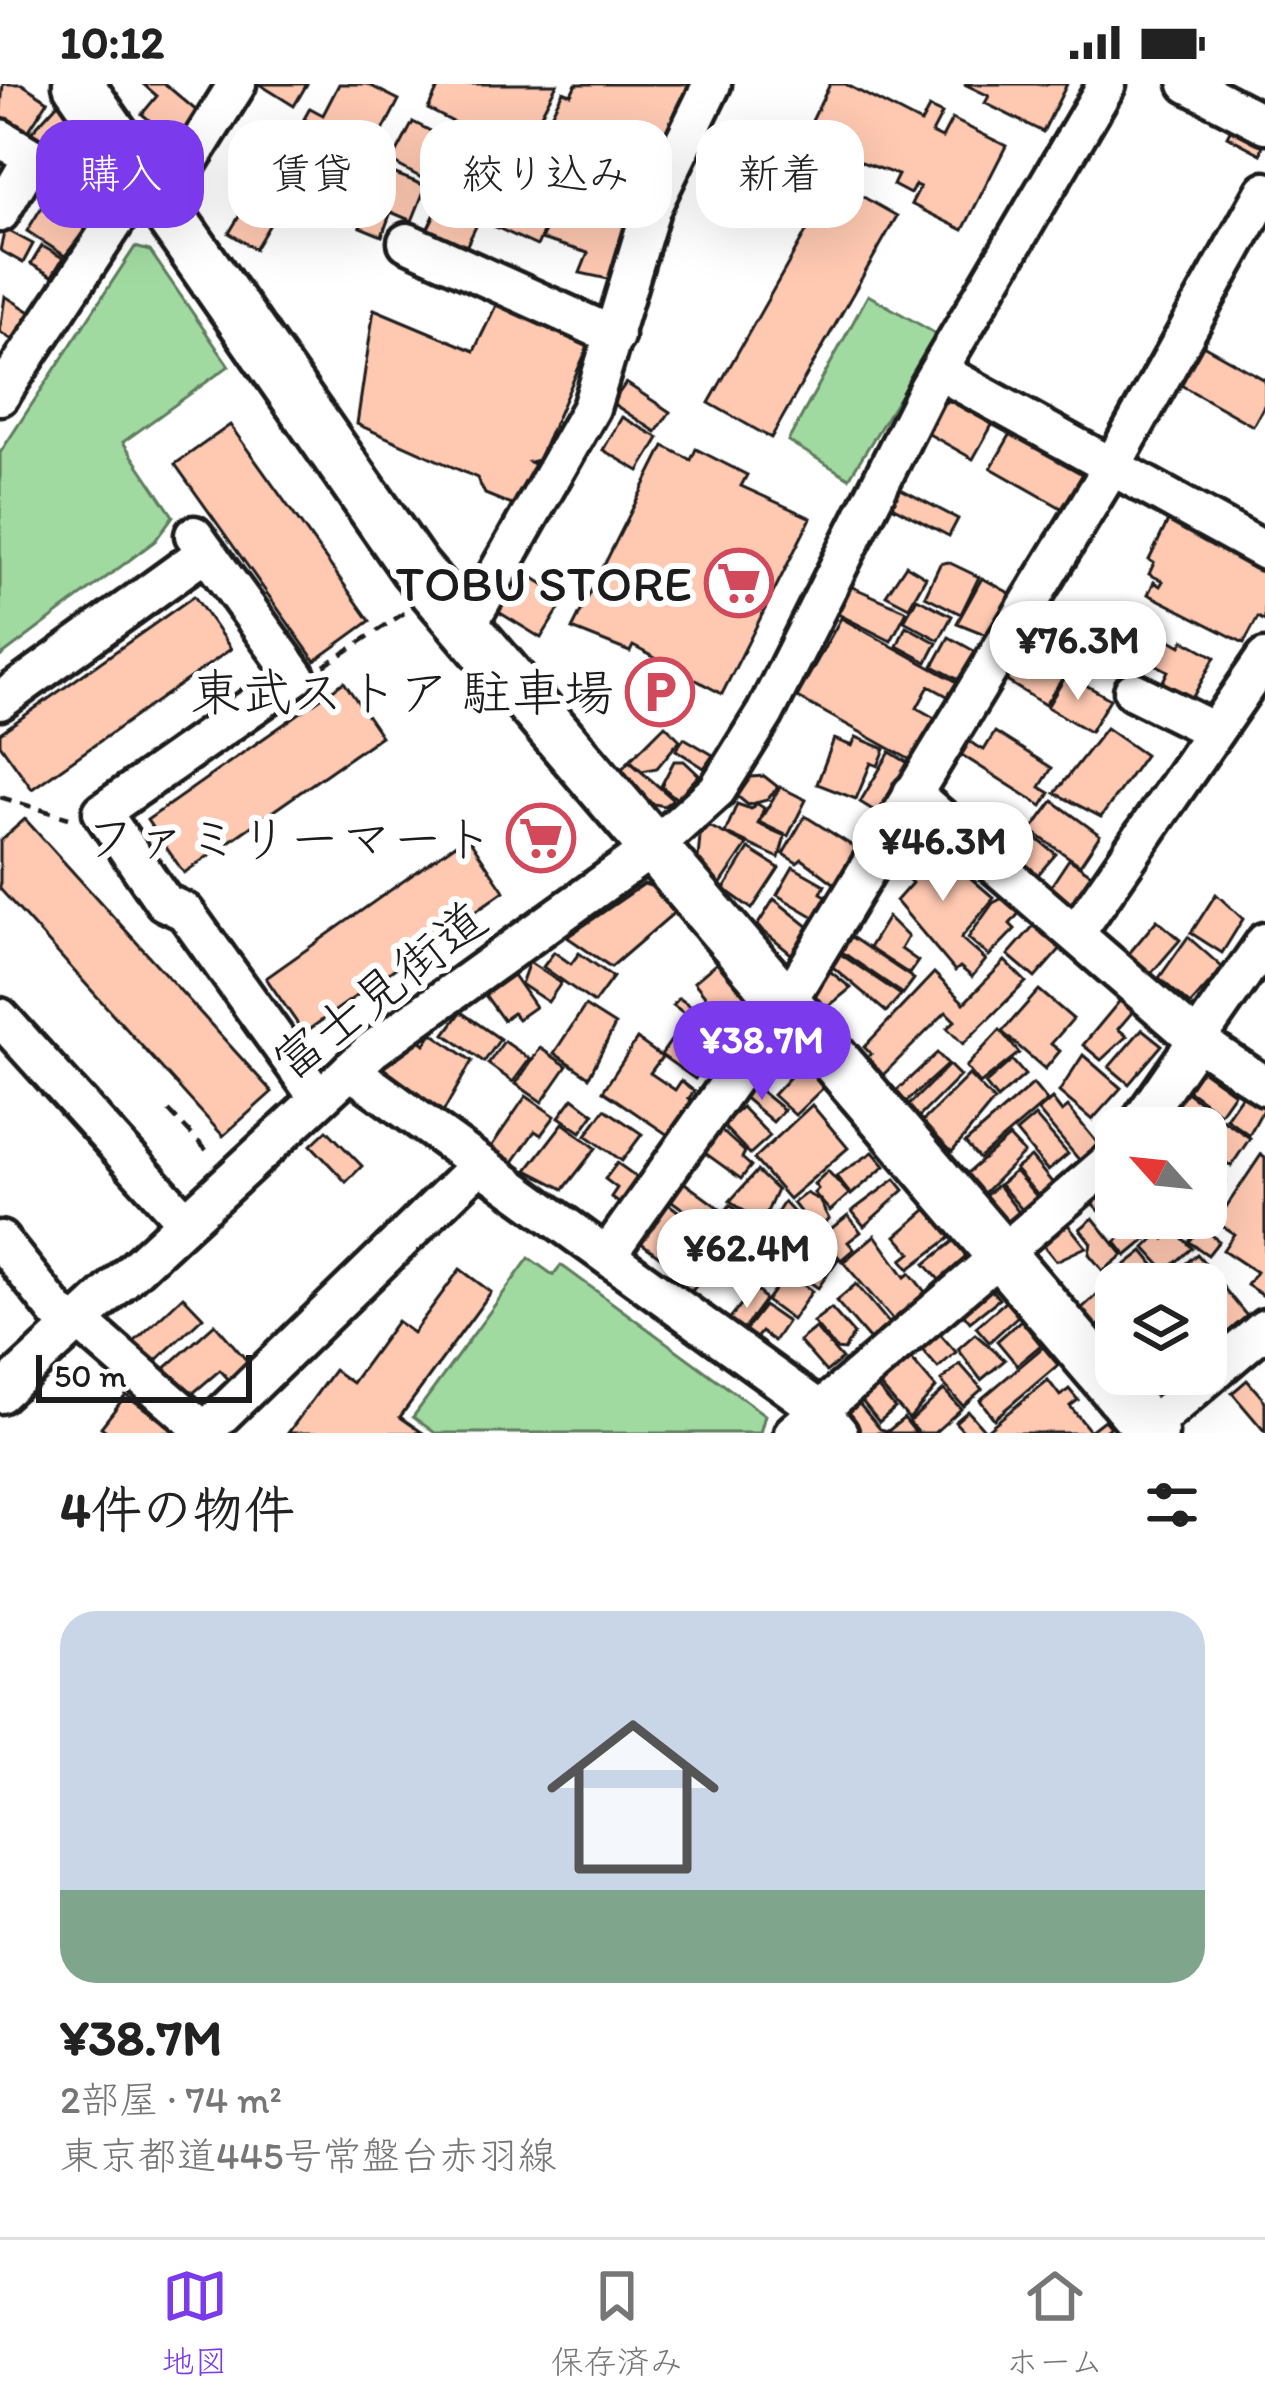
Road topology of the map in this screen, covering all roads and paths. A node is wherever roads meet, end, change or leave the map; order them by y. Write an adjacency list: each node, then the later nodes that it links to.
1 (78, 84): 6 (main road)
2 (237, 84): 8 (street)
3 (712, 84): 17 (street)
4 (1107, 84): 18 (street, 富士見街道)
5 (1188, 84): 7 (street)
6 (99, 120)
7 (1265, 124)
8 (204, 127)
9 (0, 138): 10 (street)
10 (32, 158): 11 (street); 13 (street)
11 (36, 160)
12 (1265, 191): 20 (street)
13 (0, 213)
14 (126, 228): 19 (street)
15 (165, 228): 23 (main road)
16 (407, 242): 17 (street)
17 (615, 336): 23 (street)
18 (939, 371): 20 (street); 32 (street, 富士見街道)
19 (0, 396)
20 (1111, 468): 21 (street); 29 (street)
21 (1265, 551)
22 (412, 608): 25 (path)
23 (465, 630): 32 (main road)
24 (1264, 662): 28 (street)
25 (296, 676): 27 (street); 40 (street)
26 (1132, 691): 28 (street)
27 (0, 701)
28 (1214, 731): 33 (street)
29 (912, 793): 33 (street); 35 (street)
30 (0, 797): 31 (path)
31 (86, 808)
32 (653, 847): 35 (main road); 38 (street, 富士見街道)
33 (1076, 933): 37 (street)
34 (1265, 942): 37 (street)
35 (787, 1002): 48 (street); 49 (main road)
36 (0, 1017): 46 (street)
37 (1198, 1041): 39 (street); 41 (street)
38 (350, 1070): 40 (street, 富士見街道); 44 (street)
39 (1265, 1086)
40 (318, 1098): 46 (street, 富士見街道)
41 (1151, 1107)
42 (169, 1111): 43 (path)
43 (219, 1163)
44 (478, 1165): 48 (street); 55 (street)
45 (1095, 1174): 49 (street)
46 (184, 1220): 50 (street, 富士見街道)
47 (0, 1240): 50 (street)
48 (608, 1254): 53 (street)
49 (999, 1256): 53 (street); 54 (main road)
50 (73, 1323): 52 (street, 富士見街道); 55 (street)
51 (1265, 1328): 54 (street)
52 (0, 1394)
53 (817, 1425)
54 (1151, 1430)
55 (205, 1432)

